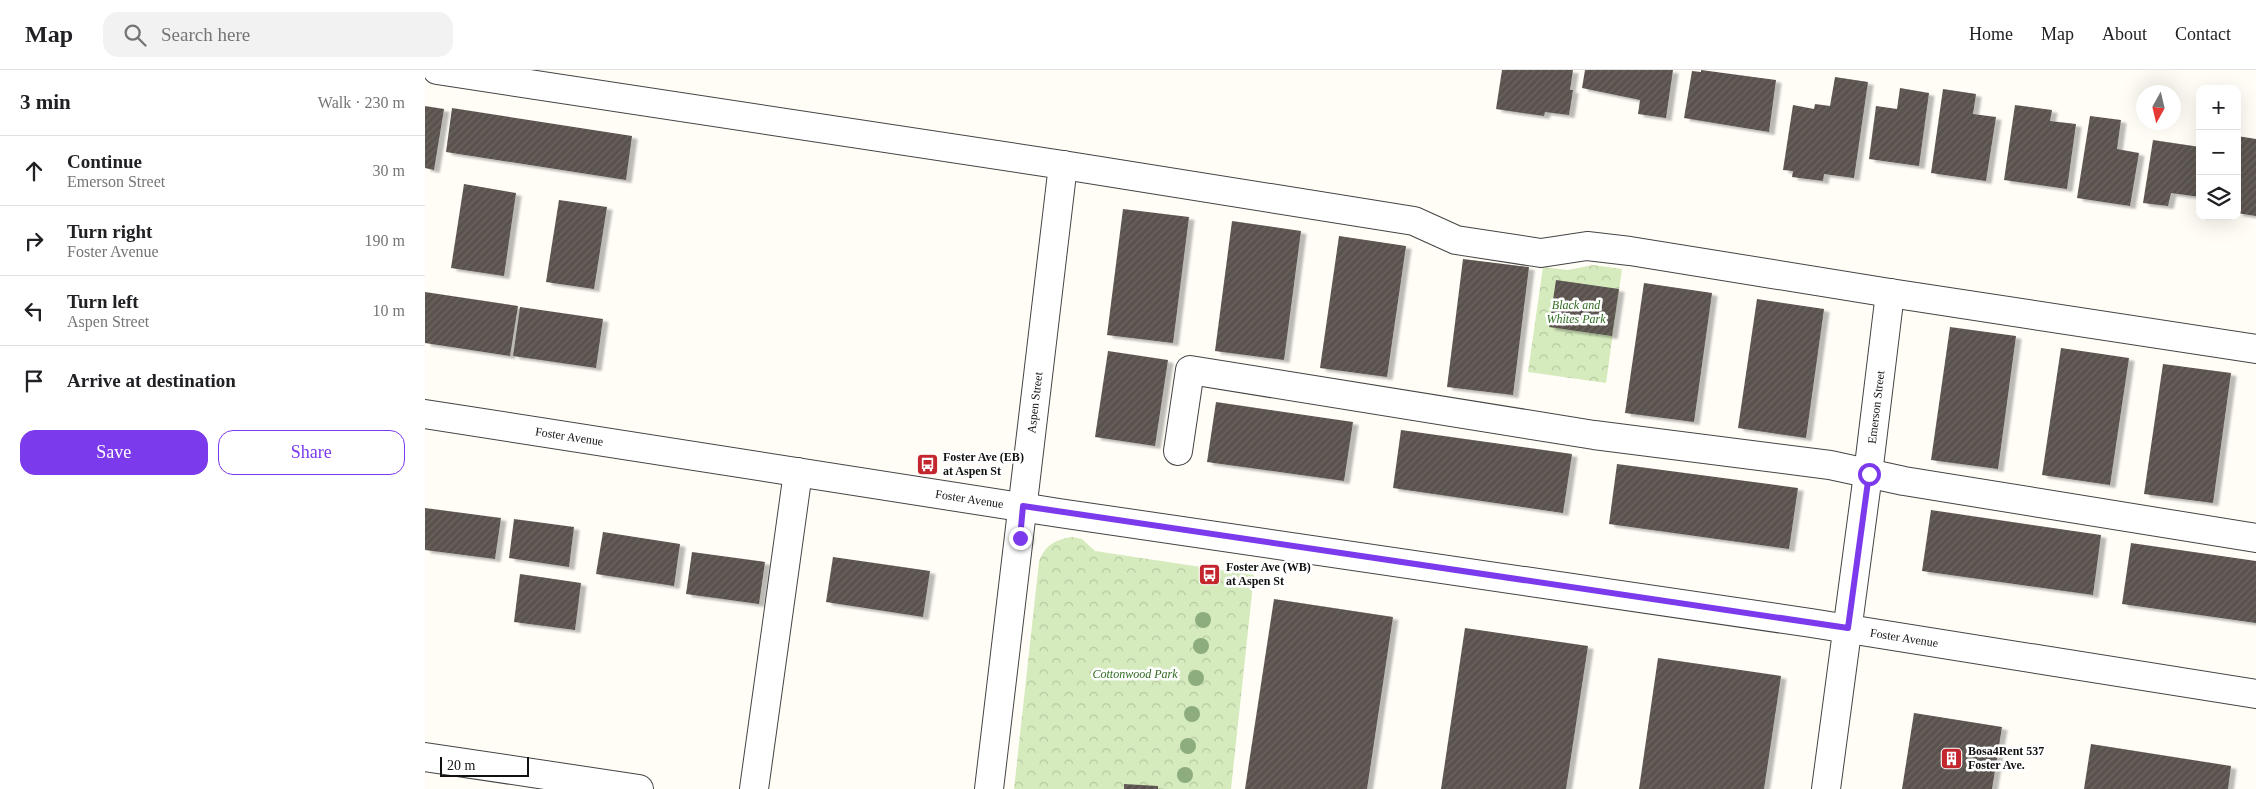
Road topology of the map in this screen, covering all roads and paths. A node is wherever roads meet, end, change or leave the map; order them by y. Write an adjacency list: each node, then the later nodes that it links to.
1 (437, 70): 2 (street)
2 (1063, 165): 3 (street); 9 (street, Aspen Street)
3 (1890, 293): 4 (street); 8 (street, Emerson Street)
4 (2256, 349)
5 (425, 414): 7 (street, Foster Avenue)
6 (1178, 451): 8 (street)
7 (798, 472): 9 (street, Foster Avenue); 15 (street)
8 (1869, 474): 10 (street); 11 (street, Emerson Street)
9 (1023, 506): 11 (street, Foster Avenue); 16 (street, Aspen Street)
10 (2256, 538)
11 (1848, 628): 12 (street, Foster Avenue); 17 (street, Emerson Street)
12 (2256, 694)
13 (425, 757): 14 (street)
14 (639, 789)
15 (755, 789)
16 (989, 789)
17 (1825, 789)

